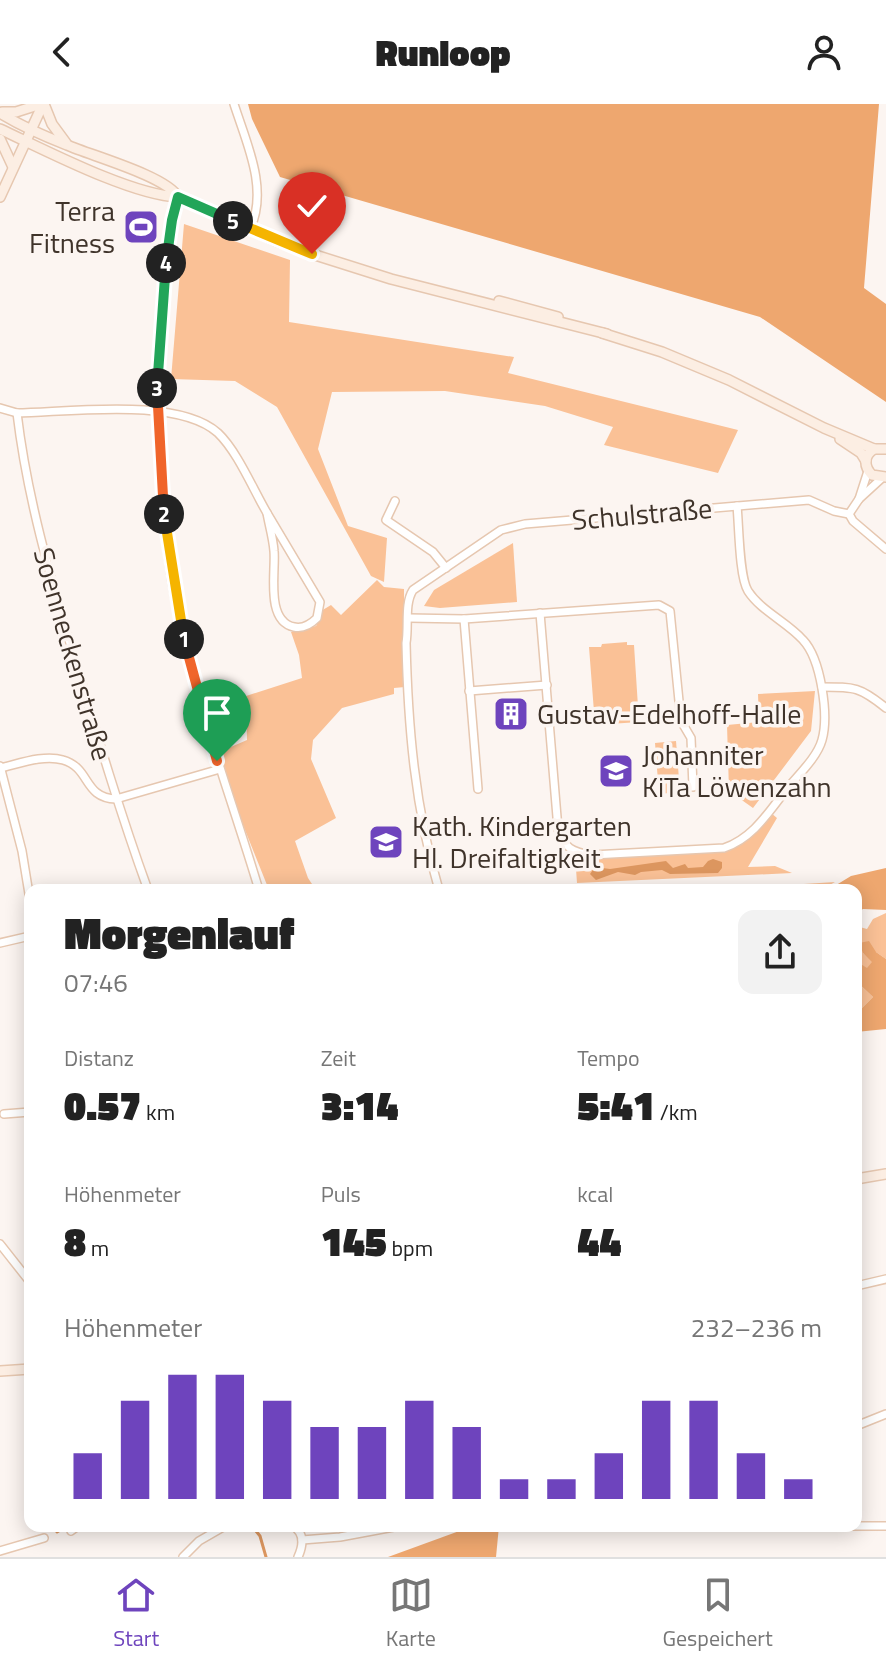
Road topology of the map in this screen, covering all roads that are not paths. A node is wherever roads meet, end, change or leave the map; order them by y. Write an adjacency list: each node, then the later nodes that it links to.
1 (43, 104): 3 (main road); 5 (main road); 8 (main road)
2 (234, 104): 12 (street)
3 (0, 112): 5 (main road)
4 (0, 129): 7 (main road)
5 (31, 130): 7 (main road); 8 (main road)
6 (0, 139): 9 (main road)
7 (26, 141): 9 (main road); 11 (main road)
8 (68, 146): 11 (main road)
9 (13, 167): 10 (main road)
10 (0, 197)
11 (178, 197): 12 (main road); 14 (street)
12 (250, 229): 16 (main road)
13 (0, 408): 15 (street)
14 (157, 410): 15 (street); 24 (street); 36 (street)
15 (17, 413): 39 (street, Soenneckenstraße)
16 (824, 428): 17 (main road); 19 (main road)
17 (874, 449): 18 (main road); 19 (main road)
18 (886, 449)
19 (867, 466): 20 (main road); 21 (street)
20 (884, 477): 21 (street)
21 (859, 499): 25 (street)
22 (395, 501): 27 (street)
23 (737, 506): 25 (street, Schulstraße); 27 (street, Schulstraße); 32 (street)
24 (267, 513): 24 (street)
25 (849, 514): 26 (street)
26 (886, 549)
27 (446, 568): 29 (street, Schulstraße)
28 (540, 613): 30 (street); 31 (street); 37 (street)
29 (409, 618): 30 (street); 43 (street, Schulstraße)
30 (464, 619): 33 (street)
31 (547, 685): 32 (street); 33 (street)
32 (822, 687): 34 (street)
33 (469, 691): 38 (street)
34 (886, 708)
35 (0, 767): 39 (street); 40 (street)
36 (220, 769): 39 (street); 42 (street)
37 (693, 787)
38 (478, 789)
39 (116, 799): 41 (street, Soenneckenstraße)
40 (27, 884)
41 (146, 884)
42 (257, 884)
43 (437, 884)
44 (24, 937): 45 (street)
45 (0, 943)
46 (24, 1112): 47 (street)
47 (4, 1114)
48 (886, 1175): 49 (main road)
49 (862, 1178)
50 (0, 1244): 51 (street)
51 (24, 1274)
52 (886, 1279): 53 (street)
53 (862, 1285)
54 (24, 1369): 55 (main road)
55 (0, 1371)
56 (886, 1414): 57 (street)
57 (862, 1424)
58 (862, 1526): 59 (street)
59 (886, 1526)
60 (215, 1532): 66 (street)
61 (299, 1532): 64 (street)
62 (367, 1532): 64 (street)
63 (44, 1538): 65 (street)
64 (302, 1540): 67 (street)
65 (0, 1551)
66 (183, 1557)
67 (298, 1557)

